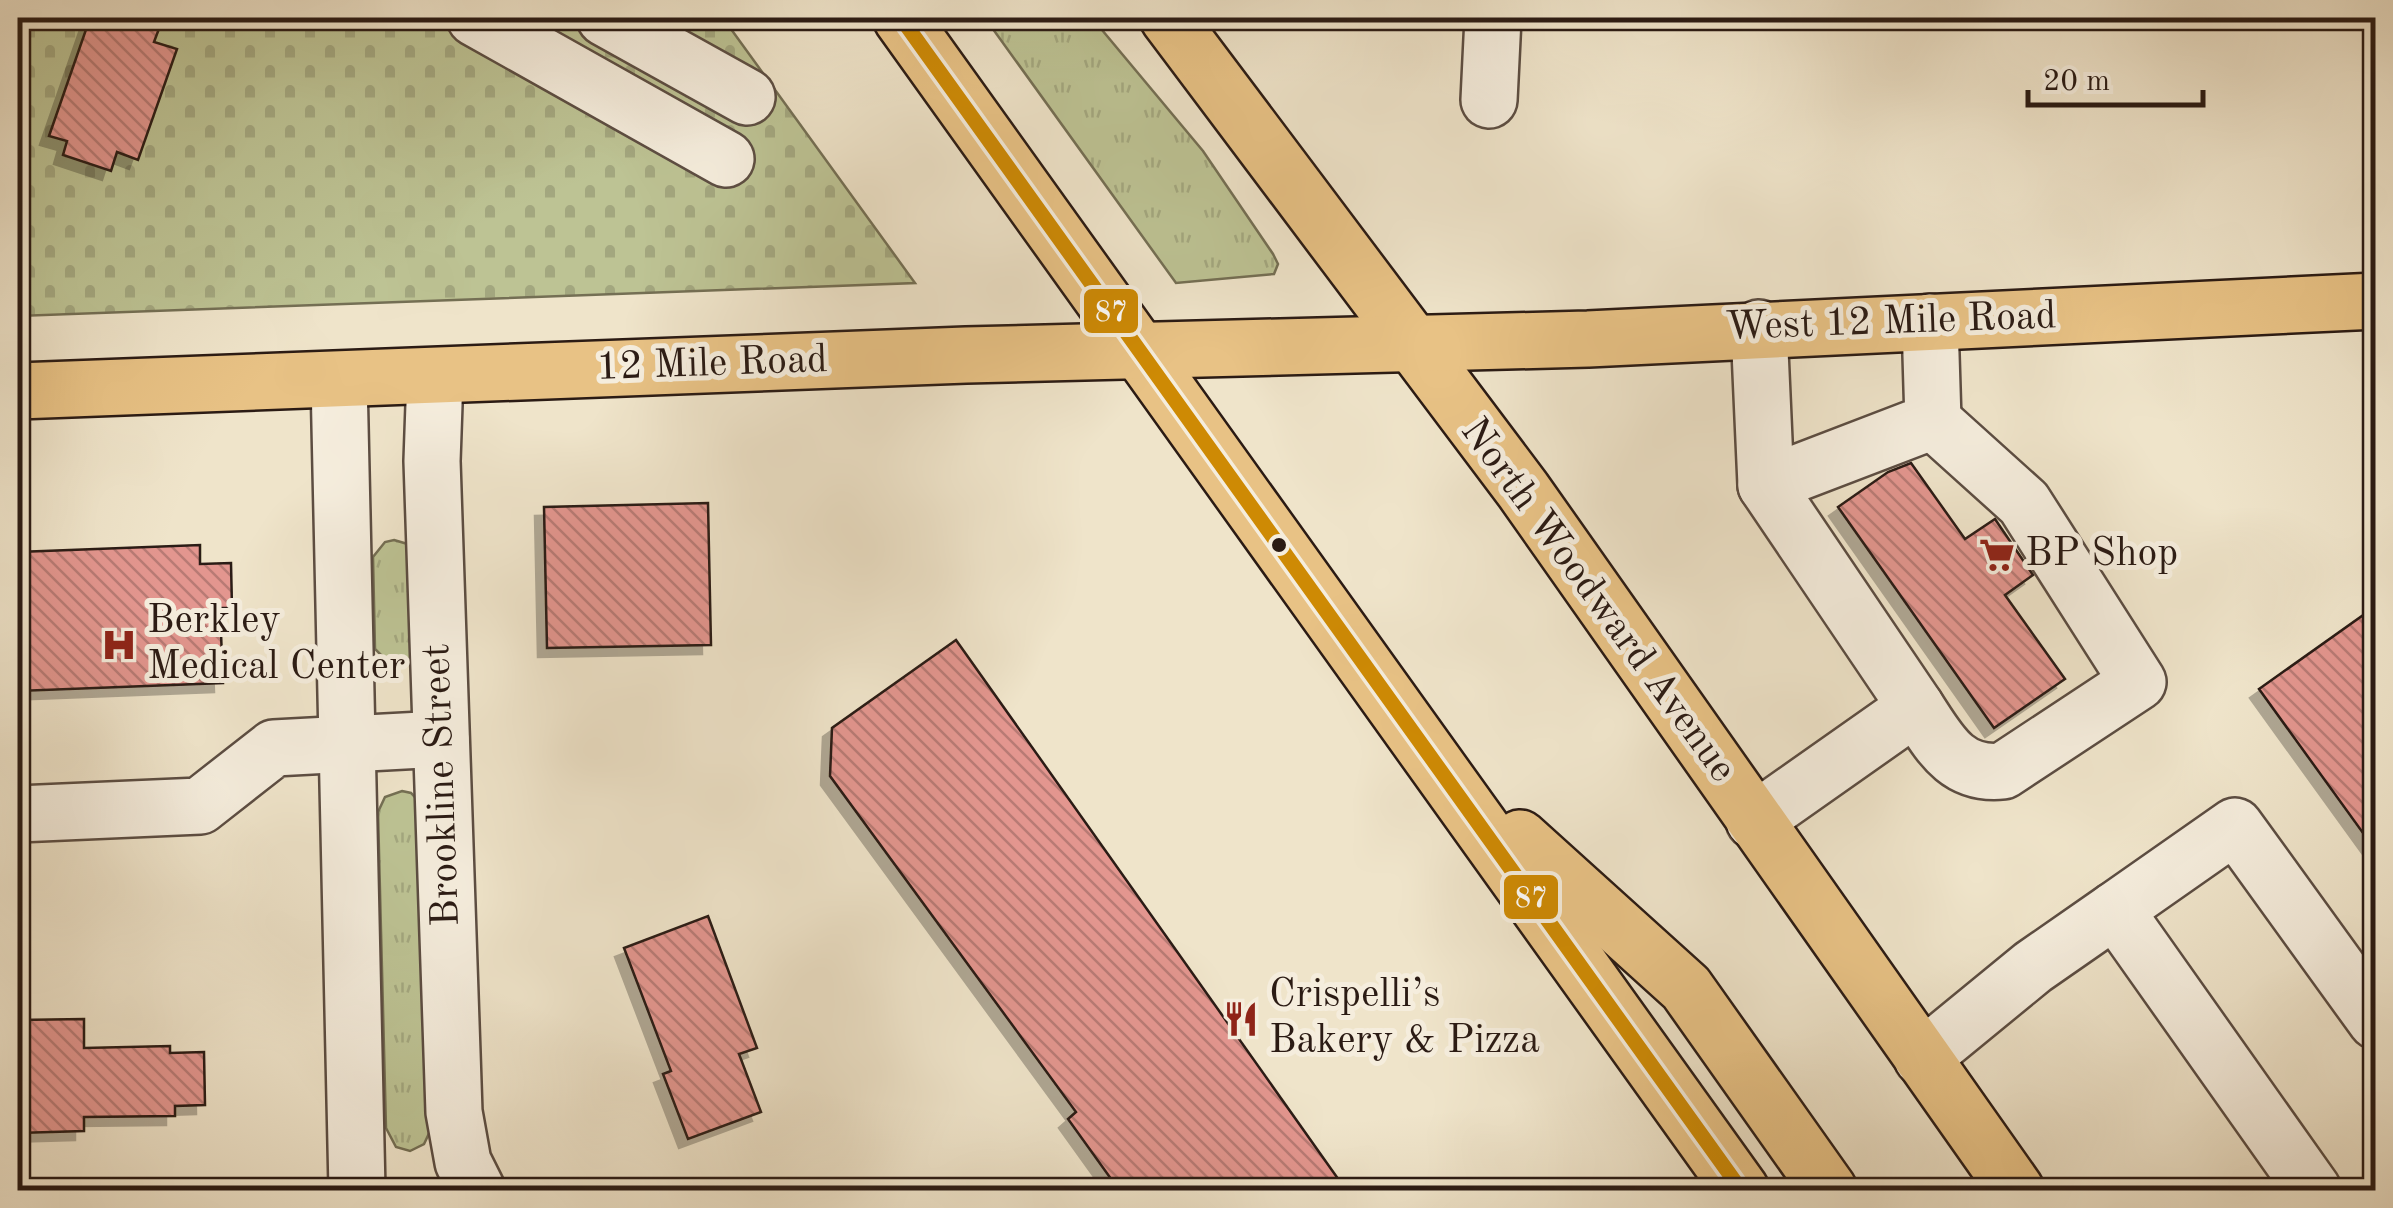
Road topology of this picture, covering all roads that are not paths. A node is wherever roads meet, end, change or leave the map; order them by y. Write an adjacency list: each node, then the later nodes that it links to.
1 (475, 18): 8 (street)
2 (604, 18): 6 (street)
3 (901, 18): 13 (main road)
4 (1168, 18): 12 (main road, North Woodward Avenue)
5 (1493, 18): 7 (street)
6 (746, 97)
7 (1489, 100)
8 (726, 158)
9 (2376, 302): 10 (main road, West 12 Mile Road)
10 (1930, 322): 11 (main road, West 12 Mile Road); 17 (street)
11 (1758, 328): 12 (main road, West 12 Mile Road); 18 (street)
12 (1407, 341): 13 (main road, 12 Mile Road); 24 (main road, North Woodward Avenue)
13 (1142, 352): 14 (main road, 12 Mile Road); 22 (main road)
14 (434, 376): 15 (main road, 12 Mile Road); 20 (street, Brookline Street)
15 (339, 380): 16 (main road, 12 Mile Road); 21 (street)
16 (18, 391)
17 (1933, 420): 18 (street); 19 (street)
18 (1766, 485): 19 (street)
19 (1916, 707): 24 (street)
20 (441, 739): 21 (street); 29 (street, Brookline Street)
21 (349, 744): 23 (street); 28 (street)
22 (1436, 762): 30 (main road); 31 (main road)
23 (18, 814)
24 (1754, 821): 27 (main road, North Woodward Avenue)
25 (2115, 910): 26 (street); 27 (street); 33 (street)
26 (2376, 1022)
27 (1922, 1058): 32 (main road, North Woodward Avenue)
28 (358, 1190)
29 (475, 1190)
30 (1742, 1190)
31 (1829, 1190)
32 (2016, 1190)
33 (2313, 1190)

